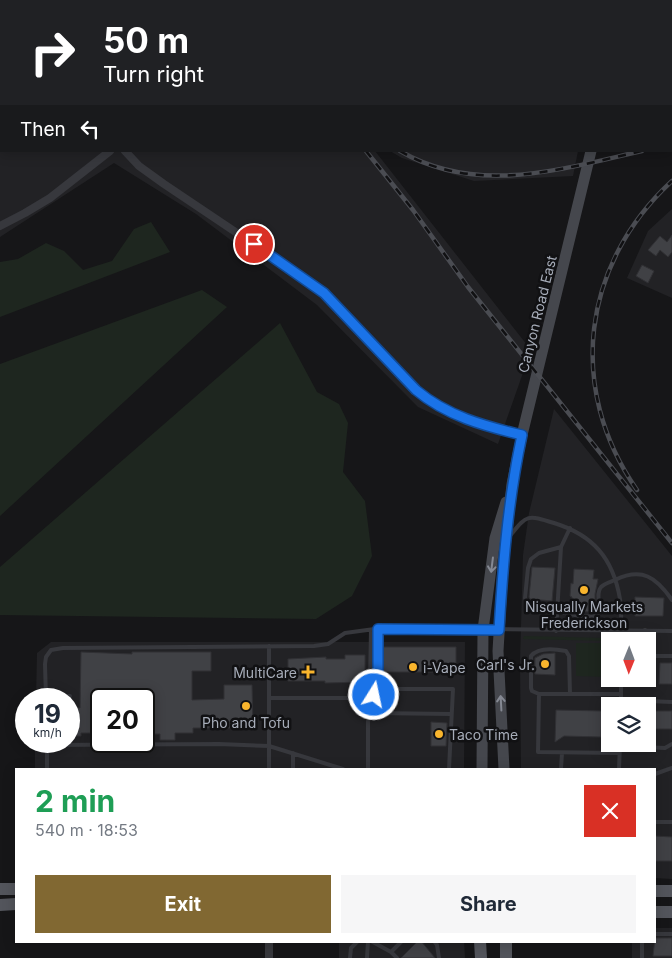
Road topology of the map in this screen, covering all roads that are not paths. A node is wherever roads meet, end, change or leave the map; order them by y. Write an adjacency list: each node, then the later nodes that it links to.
1 (109, 152): 4 (street)
2 (126, 152): 5 (street)
3 (591, 152): 5 (main road, Canyon Road East)
4 (0, 226)
5 (522, 435): 6 (main road, Canyon Road East)
6 (512, 484): 8 (main road, Canyon Road East); 15 (main road, Canyon Road East, one-way to 15)
7 (570, 528): 8 (lane); 9 (lane); 10 (lane)
8 (506, 540): 16 (main road, Canyon Road East)
9 (561, 547): 12 (lane); 12 (lane)
10 (615, 580): 11 (lane); 12 (lane); 19 (lane)
11 (672, 600)
12 (557, 611): 18 (lane)
13 (378, 629): 14 (lane); 15 (lane); 29 (lane)
14 (371, 630): 21 (lane); 29 (lane)
15 (483, 630): 16 (lane); 49 (main road, Canyon Road East)
16 (499, 630): 18 (lane); 50 (main road, Canyon Road East, one-way to 16)
17 (645, 630): 19 (lane); 20 (lane)
18 (556, 631): 19 (lane)
19 (621, 631)
20 (672, 631)
21 (269, 646): 24 (lane); 30 (lane)
22 (656, 656): 23 (lane)
23 (672, 656)
24 (46, 688)
25 (621, 688): 28 (lane)
26 (539, 694): 27 (lane); 27 (lane); 41 (lane)
27 (570, 694): 28 (lane)
28 (621, 694)
29 (374, 695): 30 (lane); 33 (lane); 34 (lane)
30 (269, 698): 37 (lane)
31 (656, 701): 32 (lane)
32 (672, 702)
33 (374, 713): 34 (lane); 47 (lane)
34 (451, 714): 48 (lane)
35 (80, 743): 37 (lane)
36 (672, 744): 38 (lane)
37 (269, 746): 40 (lane); 44 (lane)
38 (656, 747)
39 (47, 753): 43 (lane)
40 (293, 753): 45 (lane); 46 (lane)
41 (562, 753): 42 (lane); 51 (lane)
42 (620, 753): 52 (lane)
43 (47, 768)
44 (269, 768)
45 (293, 768)
46 (340, 768)
47 (368, 768)
48 (449, 768)
49 (482, 768)
50 (504, 768)
51 (561, 768)
52 (619, 768)
53 (672, 768): 54 (lane)
54 (656, 774)
55 (656, 822): 56 (lane)
56 (672, 822)
57 (15, 888): 58 (main road)
58 (0, 889)
59 (656, 891): 60 (main road)
60 (672, 891)
61 (0, 904): 62 (main road)
62 (15, 904)
63 (656, 912): 64 (main road)
64 (672, 912)
65 (656, 934): 66 (lane)
66 (672, 934)
67 (269, 943): 77 (street)
68 (356, 943): 78 (lane)
69 (369, 943): 79 (lane)
70 (373, 943): 76 (lane)
71 (400, 943): 76 (lane)
72 (436, 943): 81 (lane)
73 (480, 943): 82 (main road)
74 (506, 943): 83 (main road)
75 (642, 943): 84 (lane)
76 (392, 952): 80 (lane)
77 (269, 958)
78 (350, 958)
79 (367, 958)
80 (397, 958)
81 (439, 958)
82 (481, 958)
83 (506, 958)
84 (642, 958)

